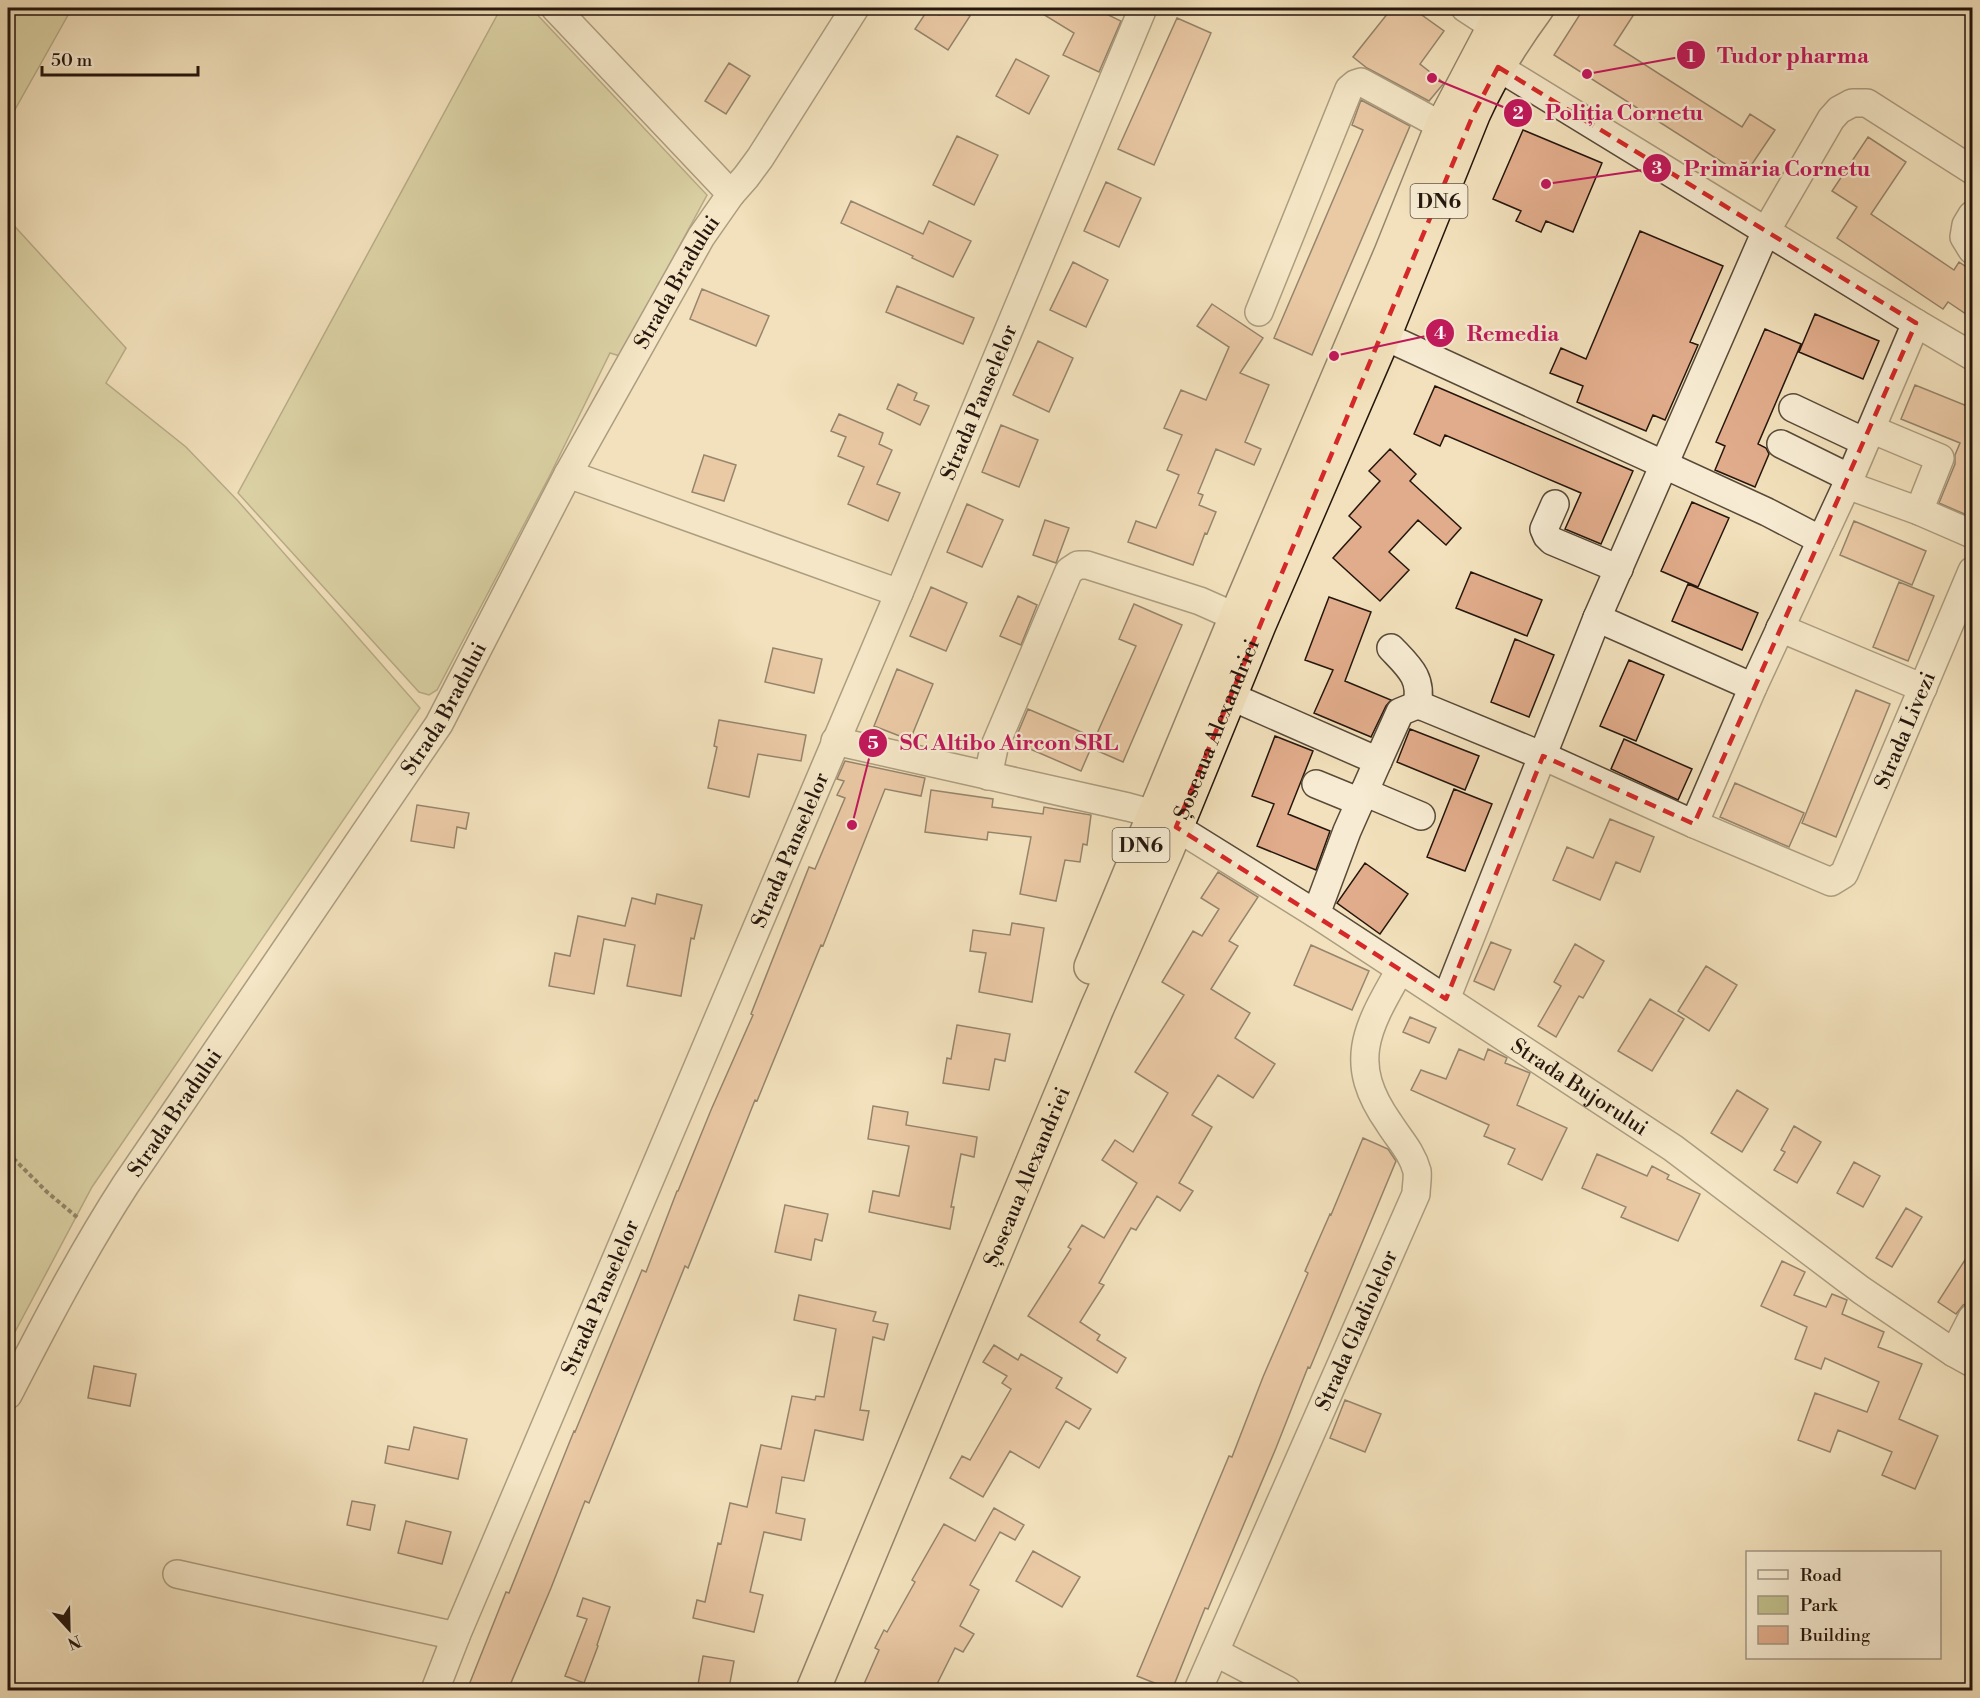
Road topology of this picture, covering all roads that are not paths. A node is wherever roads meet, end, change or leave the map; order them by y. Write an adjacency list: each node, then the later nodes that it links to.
1 (555, 8): 10 (street)
2 (855, 8): 10 (street, Strada Bradului)
3 (1143, 8): 30 (street, Strada Panselelor)
4 (1465, 8): 6 (street)
5 (1537, 8): 7 (highway, Șoseaua Alexandriei / DN6)
6 (1501, 17): 8 (highway, Șoseaua Alexandriei / DN6)
7 (1498, 67): 12 (street); 16 (highway, Șoseaua Alexandriei / DN6)
8 (1442, 126): 14 (street); 31 (highway, Șoseaua Alexandriei / DN6)
9 (1972, 170): 12 (street)
10 (731, 195): 22 (street, Strada Bradului)
11 (1972, 215): 13 (street)
12 (1766, 231): 15 (street); 21 (street)
13 (1972, 250)
14 (1259, 312)
15 (1916, 323): 17 (street); 19 (street)
16 (1384, 336): 21 (street); 37 (highway, Șoseaua Alexandriei / DN6)
17 (1972, 356)
18 (1792, 408): 19 (street)
19 (1868, 435): 23 (street); 25 (street)
20 (1781, 444): 23 (street)
21 (1664, 465): 27 (street); 28 (street)
22 (568, 474): 30 (street); 53 (street, Strada Bradului)
23 (1848, 481): 25 (street); 27 (street)
24 (1555, 504): 28 (street)
25 (1919, 511): 26 (street)
26 (1972, 534)
27 (1821, 540): 33 (street)
28 (1619, 569): 32 (street)
29 (1972, 571): 36 (street, Strada Livezi)
30 (899, 593): 39 (street, Strada Panselelor)
31 (1236, 617): 42 (street); 46 (highway, Șoseaua Alexandriei / DN6)
32 (1597, 618): 35 (street); 40 (street)
33 (1780, 628): 35 (street); 36 (street)
34 (1391, 648): 38 (street)
35 (1753, 687): 47 (street)
36 (1923, 688): 47 (street, Strada Livezi)
37 (1230, 696): 41 (street); 46 (highway, Șoseaua Alexandriei / DN6)
38 (1417, 705): 40 (street); 41 (street)
39 (835, 741): 42 (street, Strada Bujorului); 55 (street, Strada Panselelor)
40 (1543, 756): 47 (street); 50 (street)
41 (1378, 761): 44 (street)
42 (988, 776): 46 (street, Strada Bujorului)
43 (1316, 784): 44 (street)
44 (1362, 797): 45 (street); 48 (street)
45 (1421, 816)
46 (1165, 820): 48 (street, Strada Bujorului); 58 (highway, Șoseaua Alexandriei / DN6); 59 (highway, Șoseaua Alexandriei / DN6)
47 (1694, 824)
48 (1316, 914): 49 (street, Strada Bujorului)
49 (1400, 970): 50 (street, Strada Bujorului); 56 (street, Strada Gladiolelor)
50 (1446, 999): 52 (street, Strada Bujorului)
51 (1972, 1318): 52 (street)
52 (1963, 1358)
53 (8, 1395)
54 (177, 1574): 55 (street)
55 (456, 1636): 57 (street, Strada Panselelor)
56 (1215, 1652): 60 (street, Strada Gladiolelor); 61 (street)
57 (435, 1690)
58 (790, 1690)
59 (813, 1690)
60 (1198, 1690)
61 (1287, 1690)

